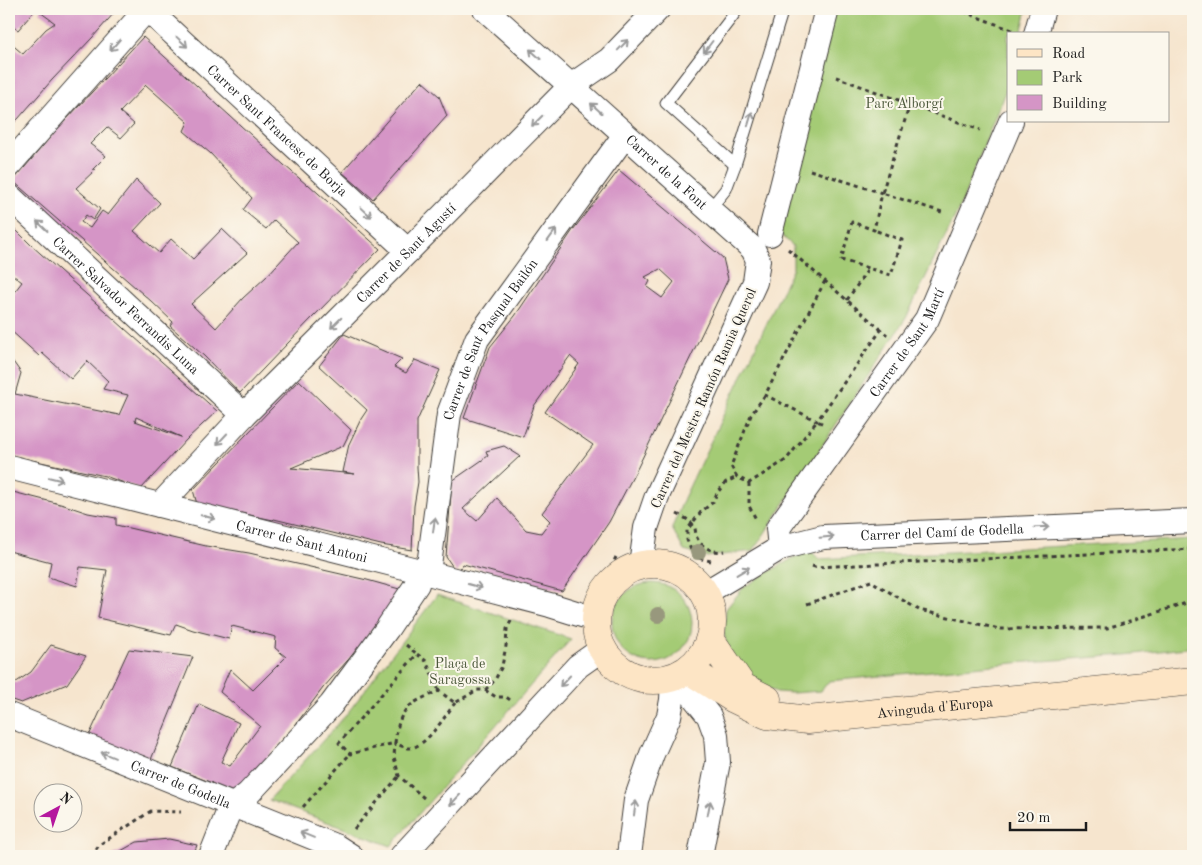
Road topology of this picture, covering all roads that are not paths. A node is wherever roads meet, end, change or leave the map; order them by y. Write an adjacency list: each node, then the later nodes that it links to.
1 (147, 9): 12 (street, one-way to 12); 17 (street, Carrer Sant Francesc de Borja, one-way to 17)
2 (485, 9): 9 (street, Carrer de la Font, one-way to 2)
3 (658, 9): 9 (street, Carrer de Sant Agustí, one-way to 3)
4 (738, 9): 13 (lane, one-way to 13)
5 (783, 9): 13 (lane, one-way to 5)
6 (827, 9): 16 (street)
7 (1043, 9): 8 (street)
8 (1025, 32)
9 (571, 86): 11 (street, Carrer de la Font, one-way to 9); 17 (street, Carrer de Sant Agustí, one-way to 17)
10 (1007, 130): 23 (street, Carrer de Sant Martí)
11 (625, 134): 15 (street, Carrer de la Font); 25 (street, Carrer de Sant Pasqual Bailón, one-way to 11)
12 (9, 165)
13 (735, 165): 15 (lane)
14 (9, 196): 19 (street, Carrer Salvador Ferrandis Luna, one-way to 14)
15 (709, 210): 18 (street, Carrer de la Font)
16 (770, 234)
17 (408, 251): 19 (street, Carrer de Sant Agustí, one-way to 19)
18 (758, 260): 24 (street, Carrer del Mestre Ramón Ramia Querol)
19 (244, 415): 21 (street, Carrer de Sant Agustí, one-way to 21)
20 (9, 467): 21 (street, Carrer de Sant Antoni, one-way to 21)
21 (160, 506): 25 (street, Carrer de Sant Antoni, one-way to 25)
22 (1193, 520): 23 (street, Carrer del Camí de Godella, one-way to 22)
23 (772, 544): 26 (street, Carrer del Camí de Godella, one-way to 23)
24 (641, 565): 26 (street); 27 (street)
25 (424, 572): 27 (street, Carrer de Sant Antoni, one-way to 27); 34 (street)
26 (705, 594): 28 (street)
27 (592, 609): 29 (street)
28 (710, 639): 30 (street, Avinguda d'Europa); 31 (street)
29 (602, 649): 31 (street); 37 (street, one-way to 37)
30 (1193, 668)
31 (679, 674): 32 (street, Avinguda d'Europa); 38 (street, one-way to 31); 39 (street, one-way to 31)
32 (1193, 682)
33 (9, 715): 34 (street, Carrer de Godella, one-way to 33)
34 (229, 816): 35 (street); 36 (street, Carrer de Godella, one-way to 34)
35 (211, 856)
36 (350, 856)
37 (402, 856)
38 (629, 856)
39 (700, 856)

